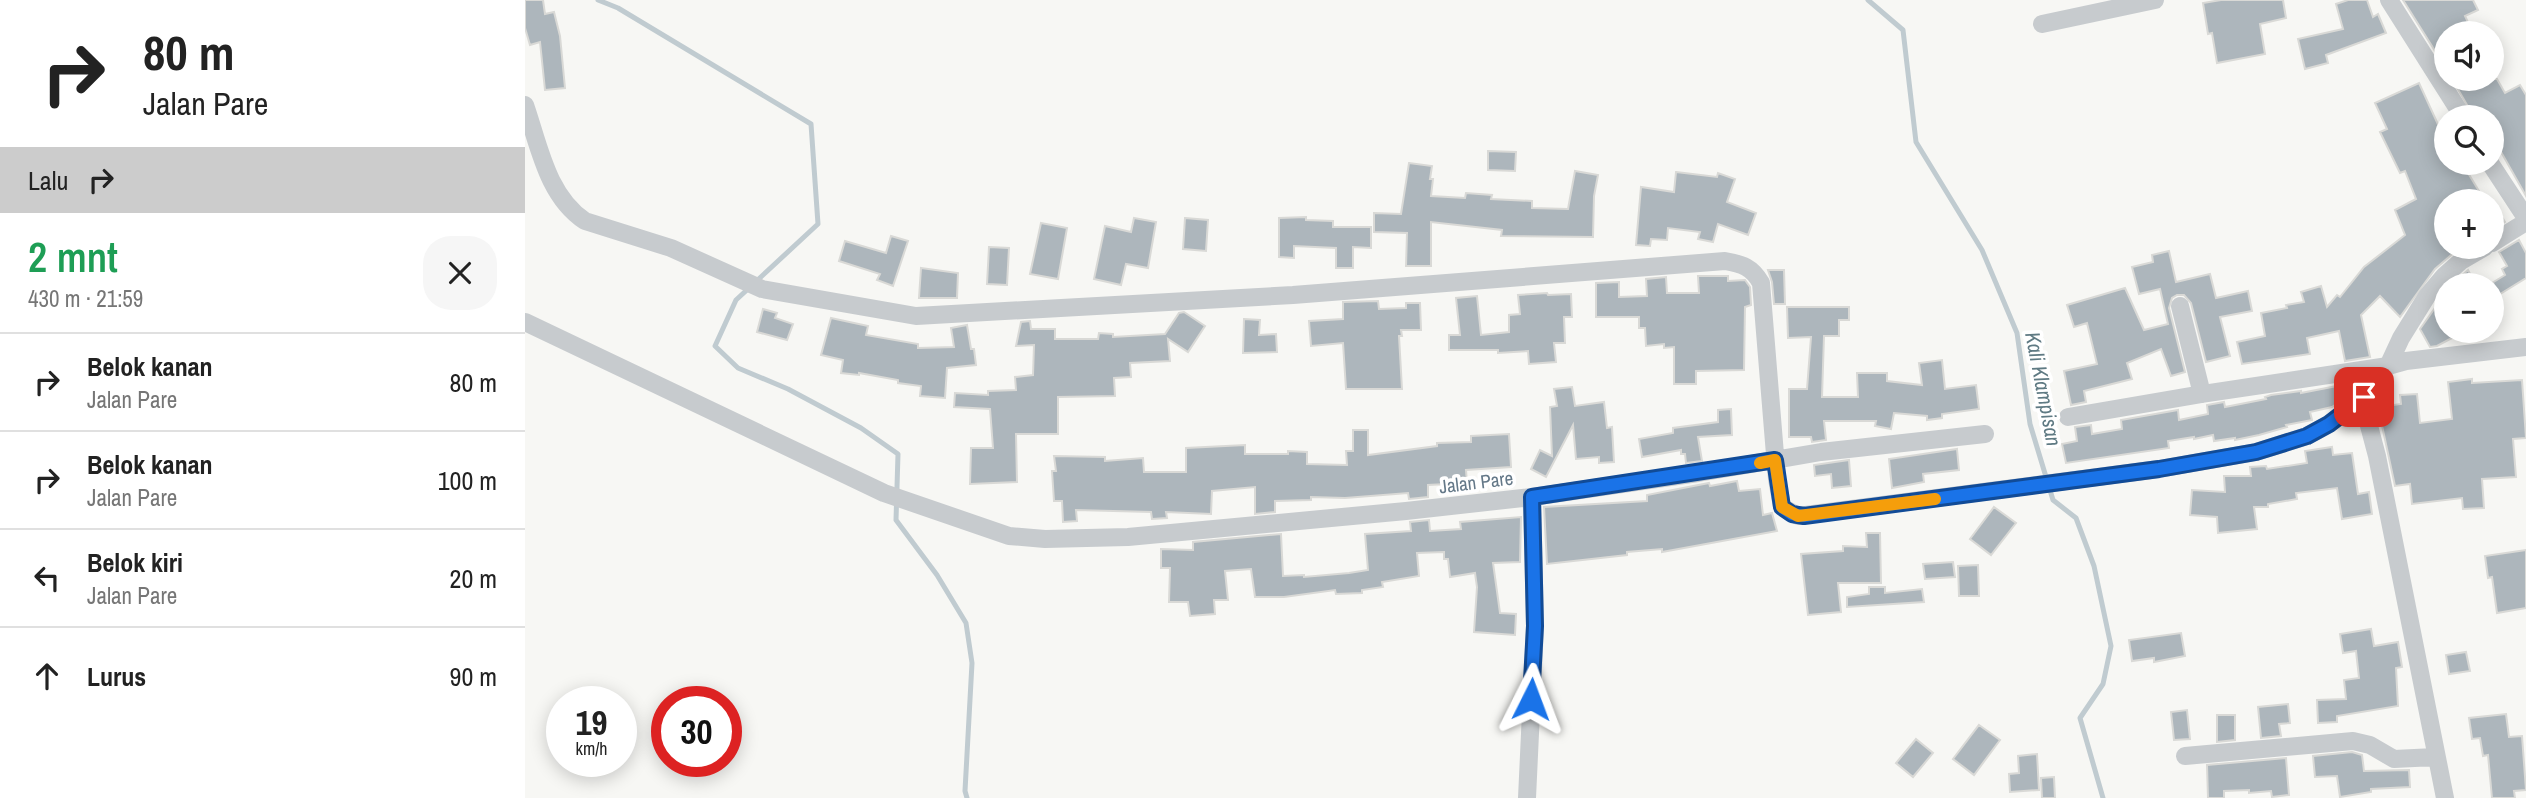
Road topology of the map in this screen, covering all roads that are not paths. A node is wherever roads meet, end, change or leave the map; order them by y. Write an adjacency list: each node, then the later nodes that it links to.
1 (2155, 0): 3 (street)
2 (2389, 0): 5 (street)
3 (2042, 24)
4 (525, 105): 18 (street)
5 (2455, 105)
6 (2498, 175): 7 (street)
7 (2526, 220): 8 (street)
8 (2504, 235)
9 (2464, 259): 13 (street)
10 (2179, 306): 14 (street)
11 (525, 322): 19 (street, Jalan Pare)
12 (2526, 347): 13 (street)
13 (2388, 366): 14 (street); 15 (street)
14 (2202, 394): 16 (street)
15 (2357, 403): 18 (street); 21 (street)
16 (2068, 417)
17 (1985, 434): 18 (street, Jalan Pare)
18 (1775, 460): 19 (street, Jalan Pare)
19 (1532, 497): 22 (street)
20 (2185, 756): 21 (street)
21 (2435, 757): 23 (street)
22 (1527, 798)
23 (2445, 798)

